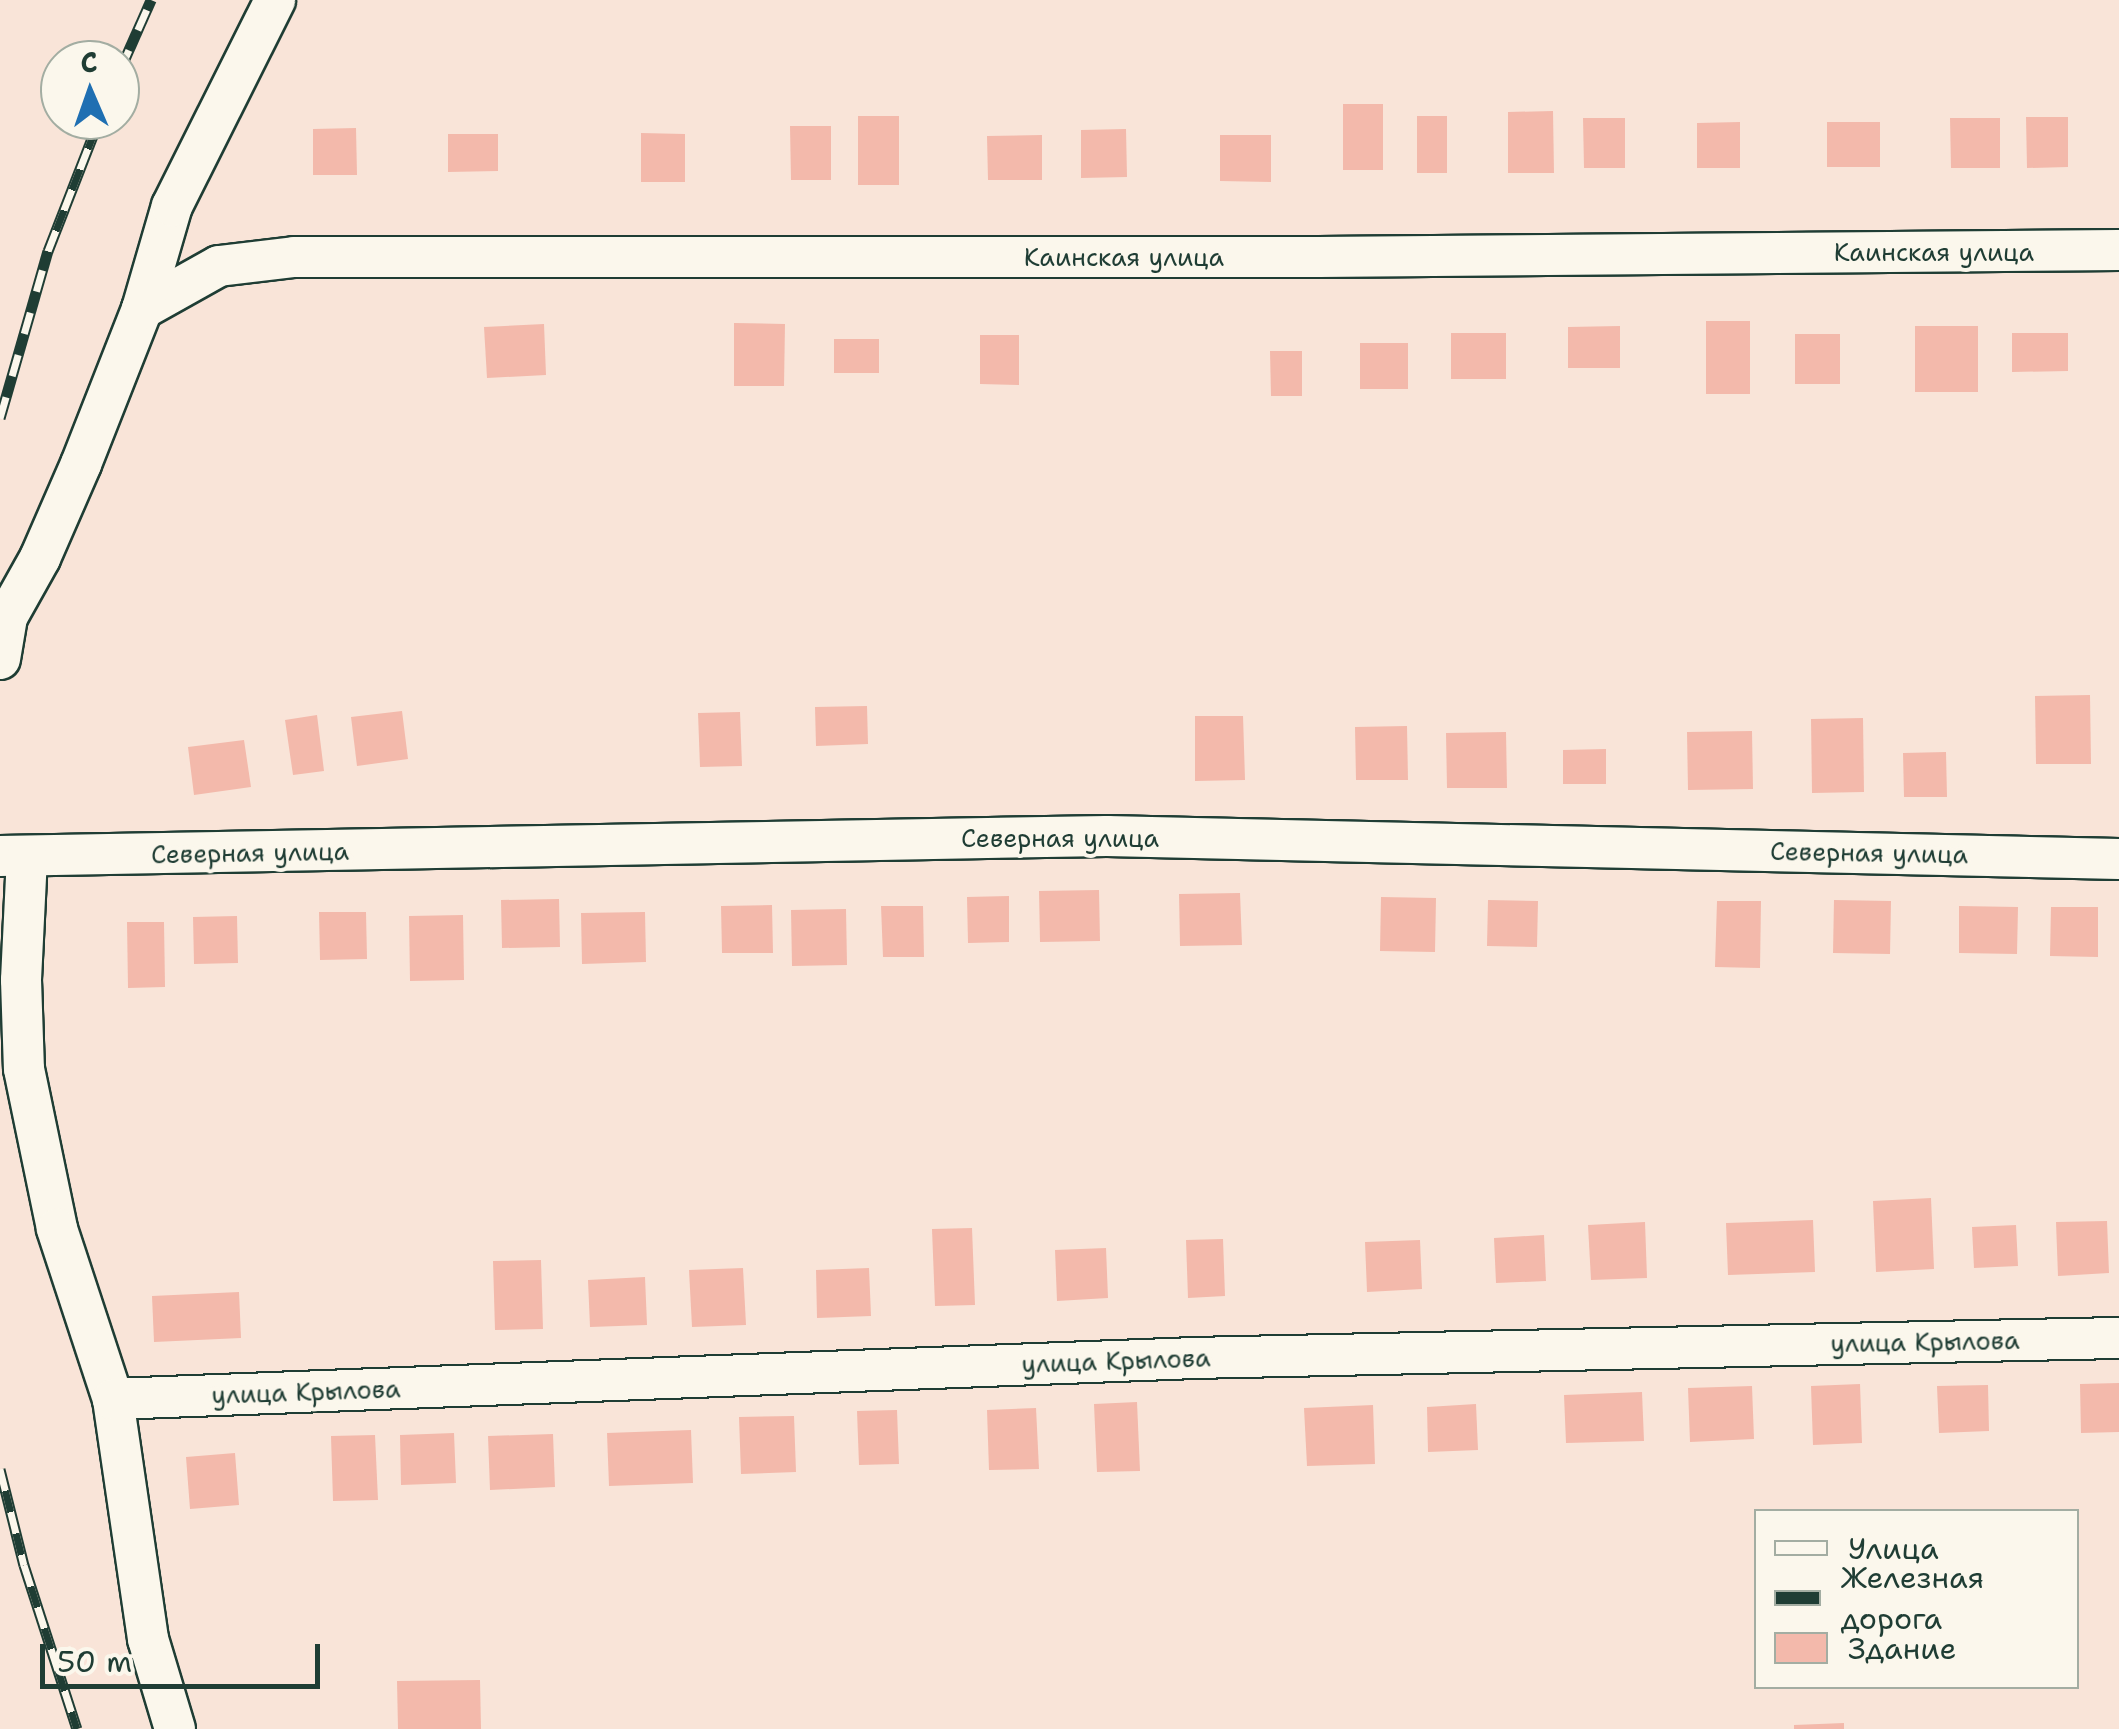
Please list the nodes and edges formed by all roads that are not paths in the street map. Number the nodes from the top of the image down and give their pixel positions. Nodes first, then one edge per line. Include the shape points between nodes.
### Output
1 (275, 0) edge
2 (2119, 250) edge
3 (142, 309) junction
4 (0, 658) edge
5 (13, 857) edge
6 (2119, 858) edge
7 (2119, 1338) edge
8 (113, 1399) junction
9 (175, 1729) edge

1 - 3 street via 172,206
2 - 3 street, Каинская улица via 294,257 219,266
3 - 4 street via 40,558 7,618
5 - 6 street, Северная улица via 1107,836
5 - 8 street via 24,1069 57,1229
7 - 8 street, улица Крылова via 1193,1358
8 - 9 street via 148,1639

